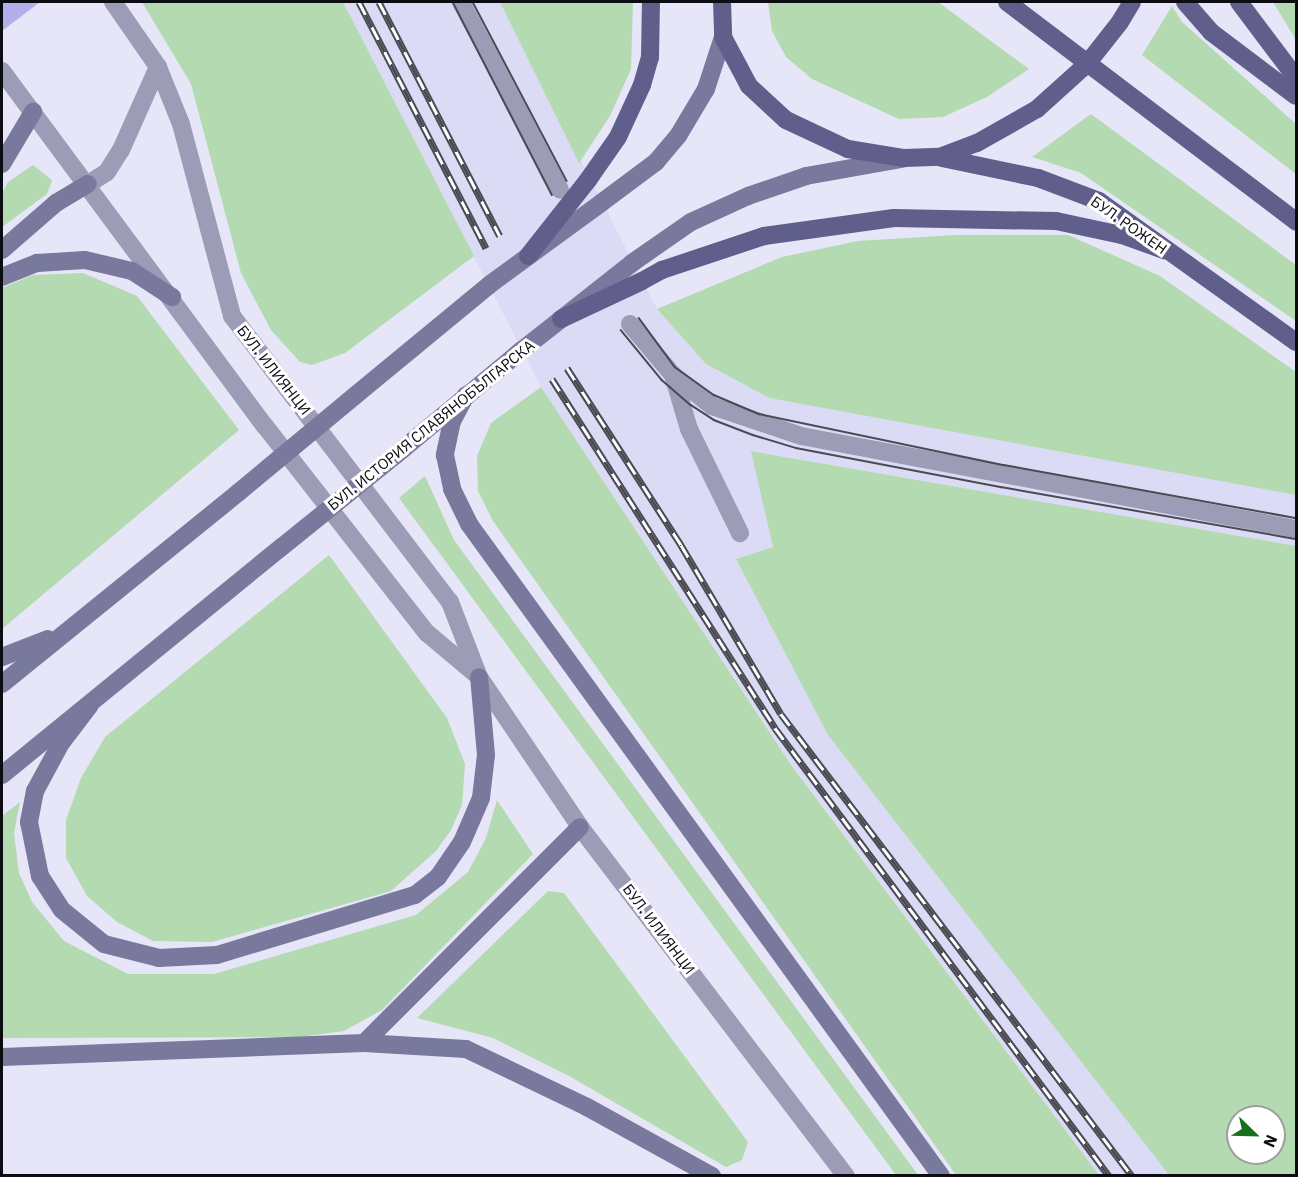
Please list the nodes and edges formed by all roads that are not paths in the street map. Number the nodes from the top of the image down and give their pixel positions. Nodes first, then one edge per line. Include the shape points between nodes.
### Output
1 (113, 2) edge
2 (461, 2) edge
3 (651, 2) edge
4 (722, 2) edge
5 (1007, 2) edge
6 (1132, 2) edge
7 (1185, 2) edge
8 (1239, 2) edge
9 (723, 37) junction
10 (158, 67) junction
11 (2, 71) edge
12 (1296, 78) edge
13 (1296, 96) edge
14 (33, 112) junction
15 (940, 157) junction
16 (904, 158) junction
17 (2, 164) edge
18 (88, 184) junction
19 (560, 190) dead end
20 (1296, 221) edge
21 (2, 250) edge
22 (1164, 250) junction
23 (528, 256) junction
24 (2, 277) edge
25 (172, 297) junction
26 (561, 319) junction
27 (630, 324) dead end
28 (1296, 342) edge
29 (674, 375) junction
30 (466, 395) junction
31 (1296, 528) edge
32 (740, 533) dead end
33 (64, 633) junction
34 (2, 657) edge
35 (479, 677) junction
36 (2, 684) edge
37 (90, 705) junction
38 (2, 776) edge
39 (580, 827) junction
40 (364, 1042) junction
41 (2, 1057) edge
42 (712, 1176) edge
43 (846, 1176) edge
44 (941, 1176) edge

1 - 10 street, БУЛ. ИЛИЯНЦИ
2 - 19 street
3 - 23 main road, bridge via 650,57 618,137
4 - 9 main road
5 - 20 main road
6 - 15 main road, bridge via 1087,64 1037,108 977,143
7 - 13 main road via 1211,32
8 - 12 main road
9 - 16 main road via 749,86 786,120 848,149
9 - 23 main road, bridge via 706,89 678,136 656,162
10 - 18 street via 121,150 107,172
10 - 35 street, БУЛ. ИЛИЯНЦИ via 181,124 232,316 450,602
11 - 14 street, БУЛ. ИЛИЯНЦИ
14 - 17 main road
14 - 18 street, БУЛ. ИЛИЯНЦИ
15 - 16 main road
15 - 22 main road, БУЛ. РОЖЕН via 1008,170 1069,188 1099,201
16 - 26 main road, БУЛ. ИСТОРИЯ СЛАВЯНОБЪЛГАРСКА, bridge via 806,176 691,222
18 - 21 main road via 27,225
18 - 25 street, БУЛ. ИЛИЯНЦИ
22 - 26 main road, bridge via 1122,235 1056,221 894,218 764,236 662,270
22 - 28 main road, БУЛ. РОЖЕН
23 - 33 main road, bridge
24 - 25 main road via 37,263 85,260 132,271
25 - 35 street, БУЛ. ИЛИЯНЦИ via 265,426 427,633
26 - 30 main road, БУЛ. ИСТОРИЯ СЛАВЯНОБЪЛГАРСКА, bridge
27 - 29 street
29 - 31 street via 712,406 801,436
29 - 32 street via 689,429
30 - 37 main road, БУЛ. ИСТОРИЯ СЛАВЯНОБЪЛГАРСКА, bridge
30 - 44 main road via 452,421 445,455 452,489 469,524
33 - 34 main road
33 - 36 main road
35 - 37 main road via 486,755 481,798 462,842 438,877 415,895 217,955 159,958 104,944 62,910 40,876 29,822 35,791 61,742
35 - 39 street, БУЛ. ИЛИЯНЦИ
37 - 38 main road, БУЛ. ИСТОРИЯ СЛАВЯНОБЪЛГАРСКА
39 - 40 main road
39 - 43 street, БУЛ. ИЛИЯНЦИ
40 - 41 main road
40 - 42 main road via 466,1049 587,1107

